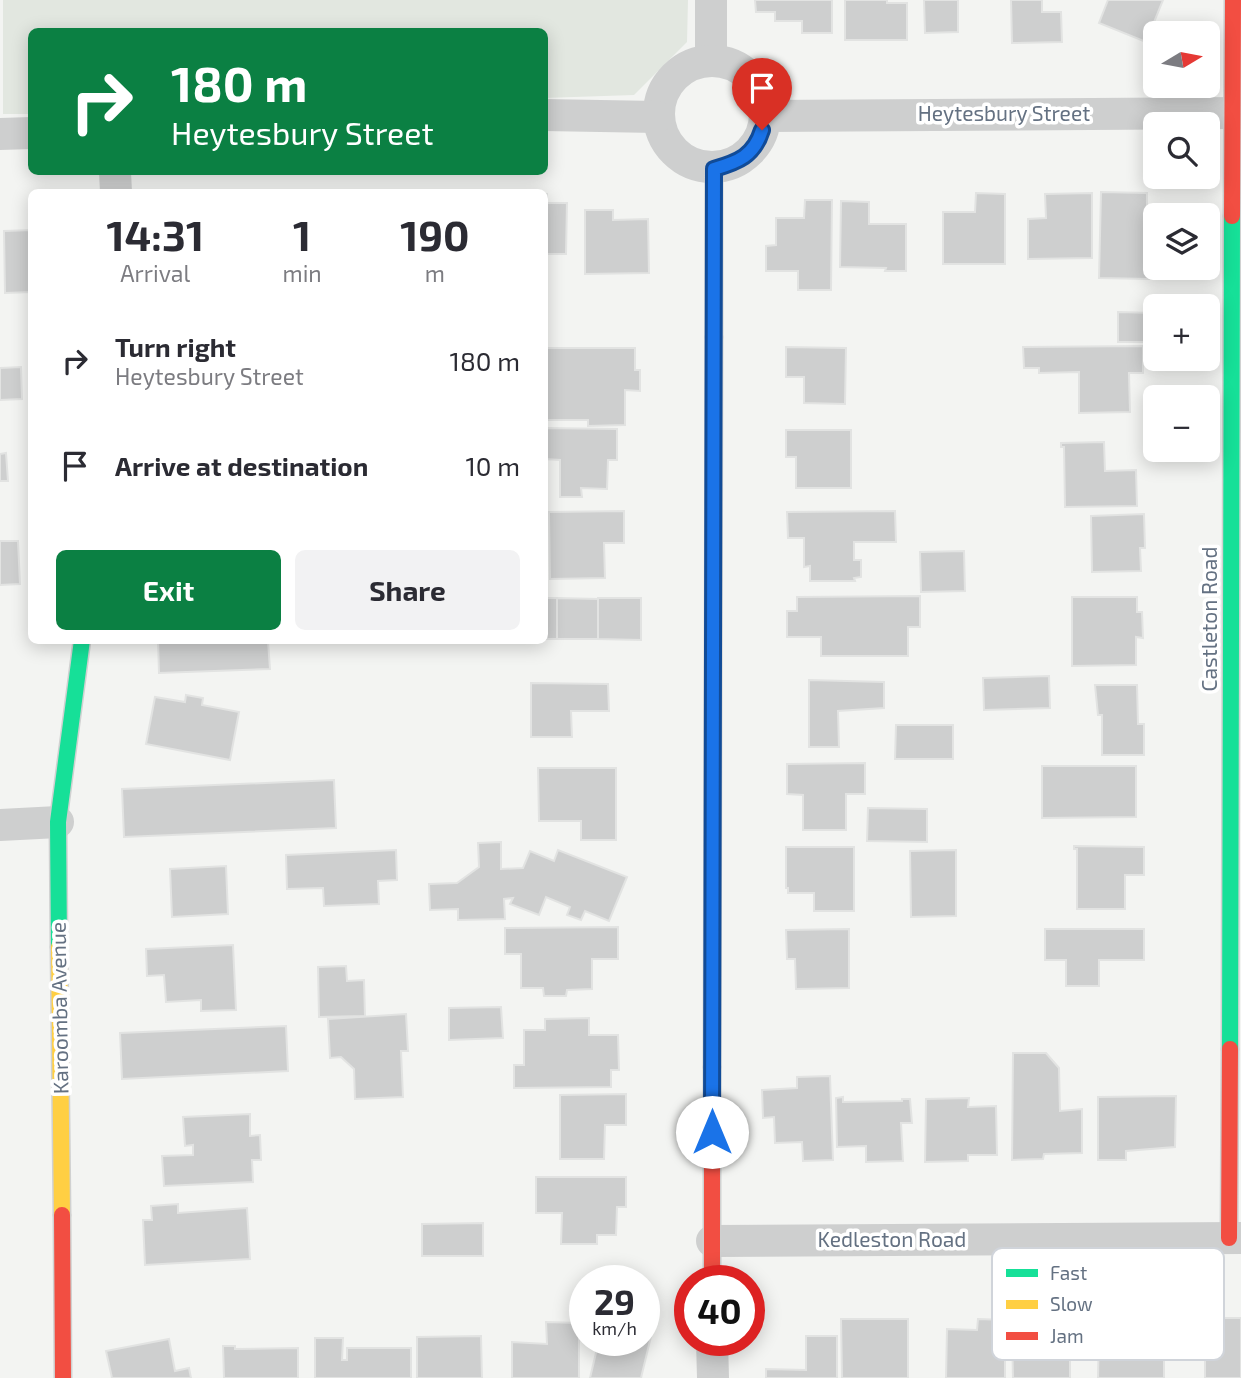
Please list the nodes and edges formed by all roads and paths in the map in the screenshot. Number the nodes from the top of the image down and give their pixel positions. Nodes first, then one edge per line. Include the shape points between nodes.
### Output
1 (711, 0) edge
2 (1233, 0) edge
3 (710, 60) junction
4 (1237, 113) edge
5 (548, 115) edge
6 (766, 116) junction
7 (657, 117) junction
8 (28, 133) edge
9 (0, 134) edge
10 (714, 169) junction
11 (81, 644) edge
12 (58, 822) junction
13 (0, 825) edge
14 (1235, 1238) edge
15 (712, 1241) junction
16 (712, 1265) edge
17 (712, 1356) edge
18 (63, 1378) edge
19 (713, 1378) edge

1 - 3 street
2 - 4 street, Castleton Road
3 - 6 street via 741,68 763,94
3 - 7 street via 680,69 663,90
4 - 6 street, Heytesbury Street
4 - 14 street, Castleton Road
5 - 7 street
6 - 10 street via 758,144 739,162
7 - 10 street via 661,134 682,160
8 - 9 street
10 - 15 street
11 - 12 street, Karoomba Avenue
12 - 13 street
12 - 18 street, Karoomba Avenue
14 - 15 street, Kedleston Road
15 - 16 street
17 - 19 street

